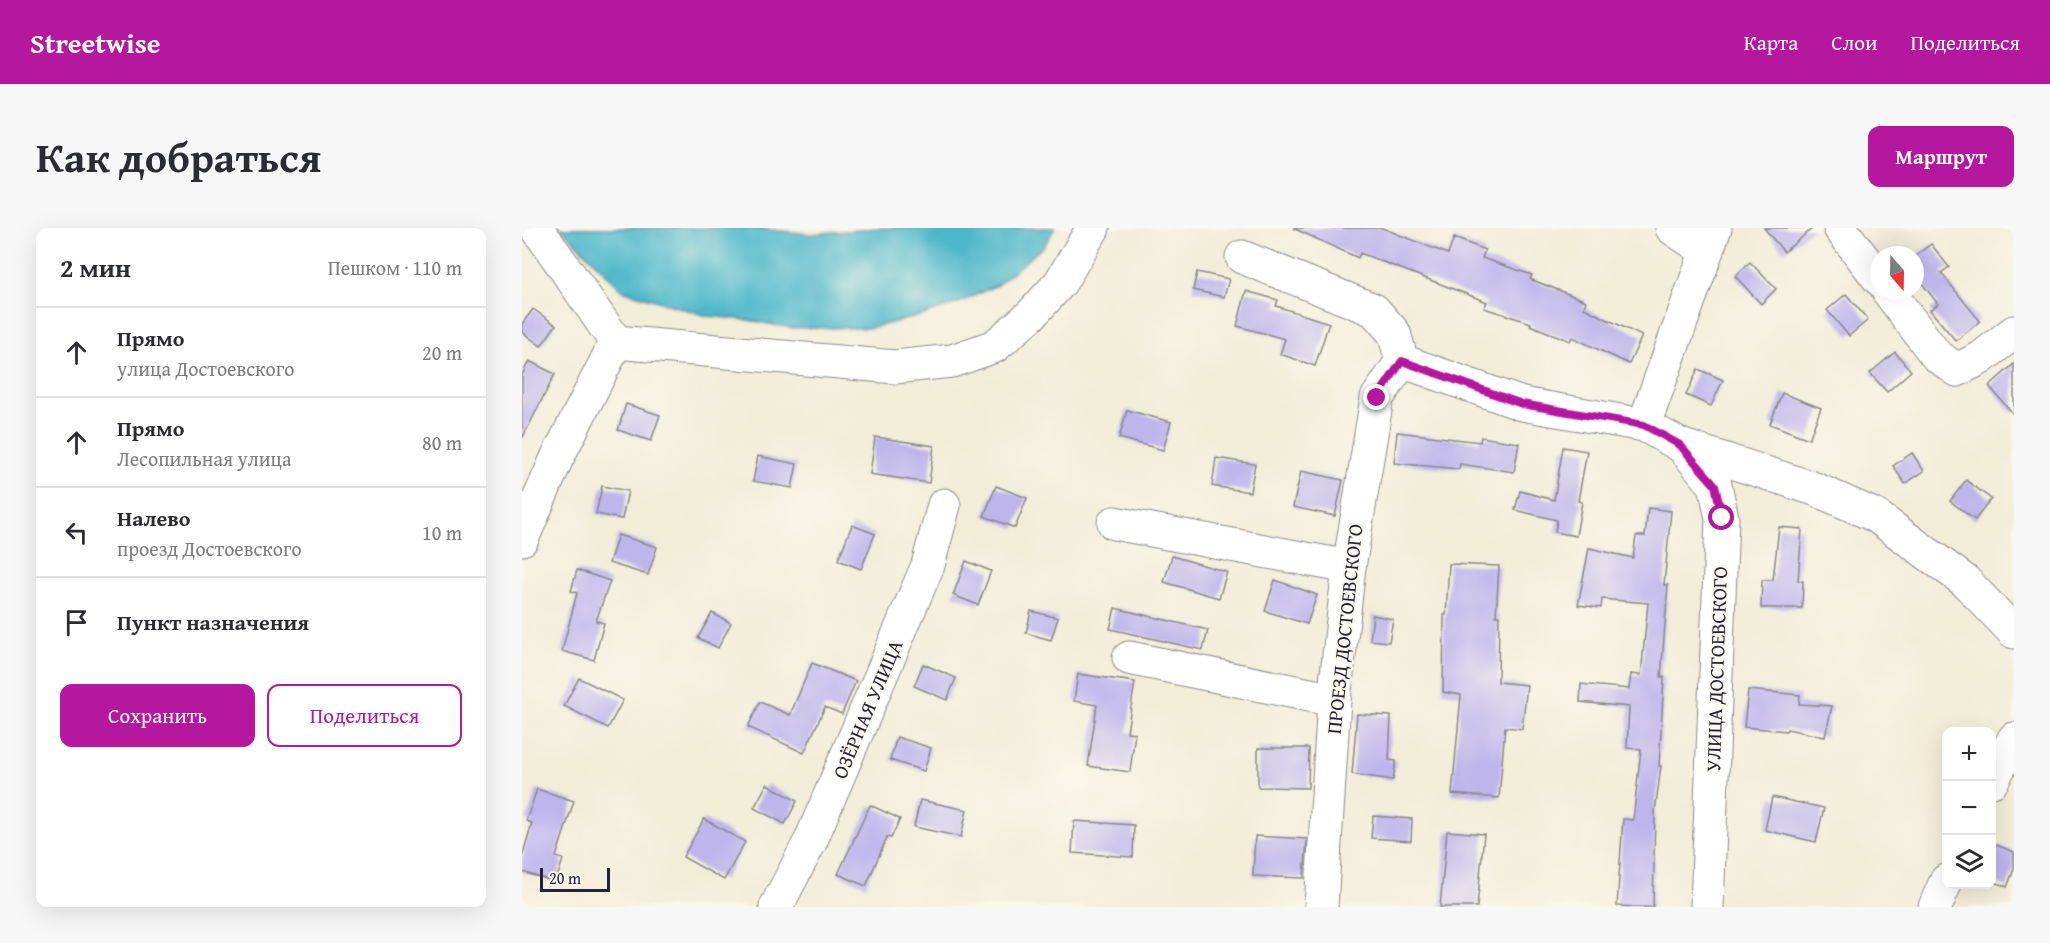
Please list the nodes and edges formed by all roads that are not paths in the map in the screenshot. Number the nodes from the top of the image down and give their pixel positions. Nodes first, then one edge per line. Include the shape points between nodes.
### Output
1 (537, 228) edge
2 (1093, 228) edge
3 (1672, 228) edge
4 (1840, 228) edge
5 (1710, 239) edge
6 (1242, 257) dead end
7 (1870, 267) edge
8 (1895, 300) edge
9 (2014, 332) edge
10 (616, 342) junction
11 (1402, 361) junction
12 (1644, 425) junction
13 (1680, 445) junction
14 (944, 505) dead end
15 (1114, 523) dead end
16 (522, 539) edge
17 (1349, 567) junction
18 (2014, 632) edge
19 (1129, 658) dead end
20 (1334, 700) junction
21 (2014, 739) edge
22 (1996, 773) edge
23 (1943, 889) edge
24 (776, 907) edge
25 (1322, 907) edge
26 (1707, 907) edge
27 (1935, 907) edge

1 - 10 street
2 - 10 street via 1060,283 1031,315 995,346 952,361 895,367
3 - 5 street
4 - 7 street
5 - 12 street
6 - 11 street via 1374,310 1394,333
8 - 9 street via 1936,355 1957,370 1981,358
10 - 16 street via 557,458
11 - 12 street via 1522,404
11 - 17 street, ПРОЕЗД ДОСТОЕВСКОГО via 1377,398
12 - 13 street
13 - 18 street via 1815,489 1876,516 1965,581
13 - 26 street, УЛИЦА ДОСТОЕВСКОГО via 1715,485 1722,518
14 - 24 street, ОЗЁРНАЯ УЛИЦА via 928,565 811,840
15 - 17 street
17 - 20 street, ПРОЕЗД ДОСТОЕВСКОГО
19 - 20 street
20 - 25 street, ПРОЕЗД ДОСТОЕВСКОГО
21 - 22 street
23 - 27 street

